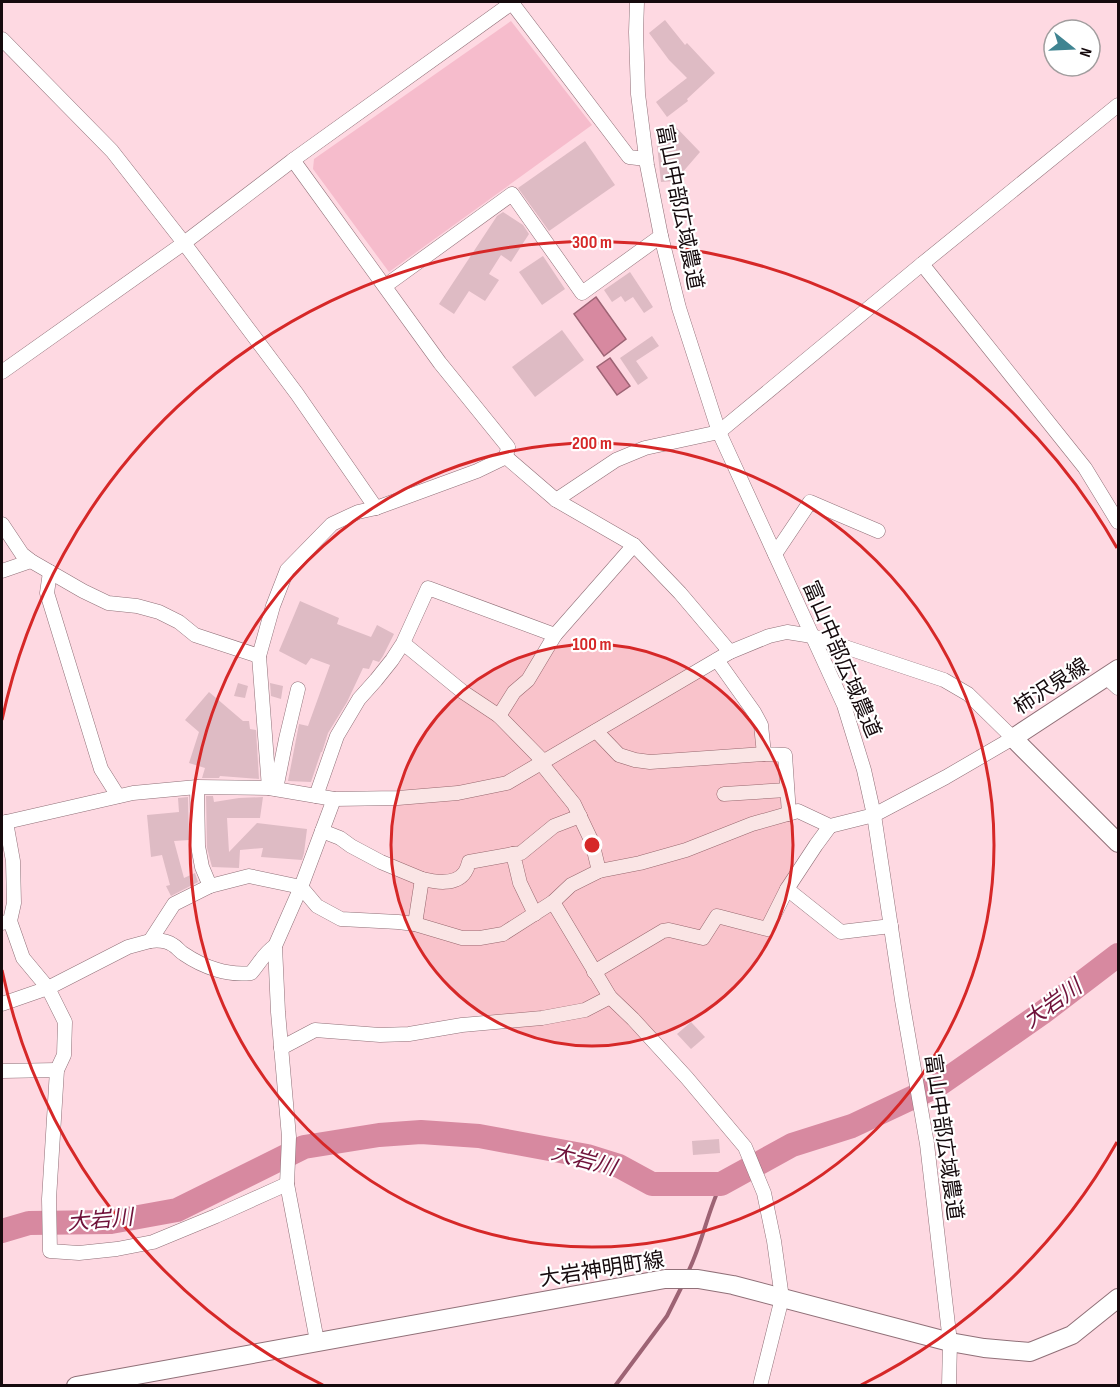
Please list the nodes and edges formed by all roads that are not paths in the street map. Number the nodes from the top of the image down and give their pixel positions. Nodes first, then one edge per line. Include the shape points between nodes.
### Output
1 (512, 2) edge
2 (637, 2) edge
3 (2, 39) edge
4 (1119, 105) edge
5 (646, 159) junction
6 (293, 160) junction
7 (661, 236) junction
8 (184, 243) junction
9 (922, 264) junction
10 (385, 286) junction
11 (2, 372) edge
12 (719, 432) junction
13 (506, 457) junction
14 (556, 500) junction
15 (376, 508) junction
16 (1119, 522) edge
17 (2, 524) edge
18 (878, 531) dead end
19 (634, 545) junction
20 (775, 554) junction
21 (31, 561) junction
22 (2, 571) edge
23 (50, 572) junction
24 (555, 635) junction
25 (812, 636) junction
26 (403, 643) junction
27 (730, 652) junction
28 (259, 656) junction
29 (717, 660) junction
30 (1114, 678) edge
31 (298, 689) dead end
32 (499, 717) junction
33 (596, 731) junction
34 (1013, 738) junction
35 (764, 754) junction
36 (542, 763) junction
37 (197, 787) junction
38 (273, 788) junction
39 (787, 790) junction
40 (724, 794) dead end
41 (118, 796) junction
42 (316, 796) junction
43 (334, 799) junction
44 (789, 814) junction
45 (874, 814) junction
46 (580, 816) junction
47 (4, 822) edge
48 (830, 826) junction
49 (322, 831) junction
50 (1119, 843) edge
51 (513, 854) junction
52 (599, 871) junction
53 (422, 879) junction
54 (210, 886) junction
55 (301, 887) junction
56 (787, 889) junction
57 (553, 902) junction
58 (535, 914) junction
59 (6, 922) edge
60 (415, 924) junction
61 (891, 926) junction
62 (150, 941) junction
63 (275, 946) junction
64 (594, 972) junction
65 (48, 988) junction
66 (610, 997) junction
67 (2, 1004) edge
68 (281, 1048) junction
69 (57, 1070) junction
70 (2, 1071) edge
71 (287, 1184) junction
72 (782, 1298) junction
73 (1119, 1298) edge
74 (317, 1341) junction
75 (950, 1342) junction
76 (76, 1386) edge
77 (760, 1386) edge
78 (949, 1386) edge

1 - 5 street via 629,157
1 - 6 street
2 - 5 street, 富山中部広域農道 via 638,94
3 - 8 street via 112,150
4 - 9 street
5 - 7 street, 富山中部広域農道
6 - 8 street
6 - 10 street
7 - 10 street via 582,293 512,194
7 - 12 street, 富山中部広域農道
8 - 11 street
8 - 15 street
9 - 12 street
9 - 16 street via 1085,468
10 - 13 street via 440,363 508,447
12 - 14 street via 645,448 616,460
12 - 20 street, 富山中部広域農道
13 - 14 street
13 - 15 street
14 - 19 street
15 - 28 street via 332,524 287,570
17 - 21 street
18 - 20 street via 810,502
19 - 24 street
19 - 27 street
20 - 25 street, 富山中部広域農道
21 - 22 street
21 - 23 street
23 - 28 street via 108,603 159,612 195,635
23 - 41 street via 47,593 53,614 102,769
24 - 26 street via 428,588
24 - 32 street via 528,680 514,692
25 - 27 street via 787,632
25 - 34 street via 944,680 968,694
25 - 45 street, 富山中部広域農道 via 844,705
26 - 32 street
26 - 42 street via 358,699 337,736
27 - 29 street
28 - 38 street
29 - 33 street
29 - 35 street via 761,725
30 - 34 main road, 柿沢泉線
31 - 38 street
32 - 36 street
33 - 35 street via 619,755 635,760
33 - 36 street
34 - 45 street
34 - 50 main road, 柿沢泉線
35 - 39 street via 785,755
36 - 43 street via 507,783 458,793
36 - 46 street
37 - 38 street
37 - 41 street
37 - 54 street via 198,846
38 - 42 street
39 - 40 street
39 - 44 street
41 - 47 street
42 - 43 street
43 - 49 street
44 - 48 street via 798,811
44 - 52 street via 686,850
45 - 48 street
45 - 61 street, 富山中部広域農道
46 - 51 street via 554,826 520,853
46 - 52 street
47 - 59 street via 13,861 14,903
48 - 56 street
49 - 53 street
49 - 55 street
51 - 53 street via 469,862 465,872 450,882
51 - 58 street via 520,883
52 - 57 street via 571,885
53 - 60 street
54 - 55 street via 249,876
54 - 62 street via 174,904
55 - 60 street via 317,906 341,920
55 - 63 street
56 - 61 street via 841,932
56 - 64 street via 768,929 717,916 703,938 663,931
57 - 58 street
57 - 64 street
58 - 60 street via 503,934 480,938 462,938
59 - 65 street via 23,958
61 - 75 street, 富山中部広域農道 via 927,1144
62 - 63 street via 172,944 198,962 226,973 243,974 251,974
62 - 65 street via 128,947
63 - 68 street
64 - 66 street
65 - 67 street
65 - 69 street via 65,1022 64,1055
66 - 68 street via 585,1010 542,1018 409,1034 315,1030
66 - 72 street via 746,1147 764,1193
68 - 71 street via 289,1137
69 - 70 street
69 - 71 street via 49,1199 50,1251 79,1253 153,1242
71 - 74 street
72 - 74 main road, 大岩神明町線 via 698,1279 664,1280
72 - 75 main road, 大岩神明町線
72 - 77 street
73 - 75 main road, 大岩神明町線 via 1072,1335 1030,1352
74 - 76 main road, 大岩神明町線
75 - 78 street, 富山中部広域農道

